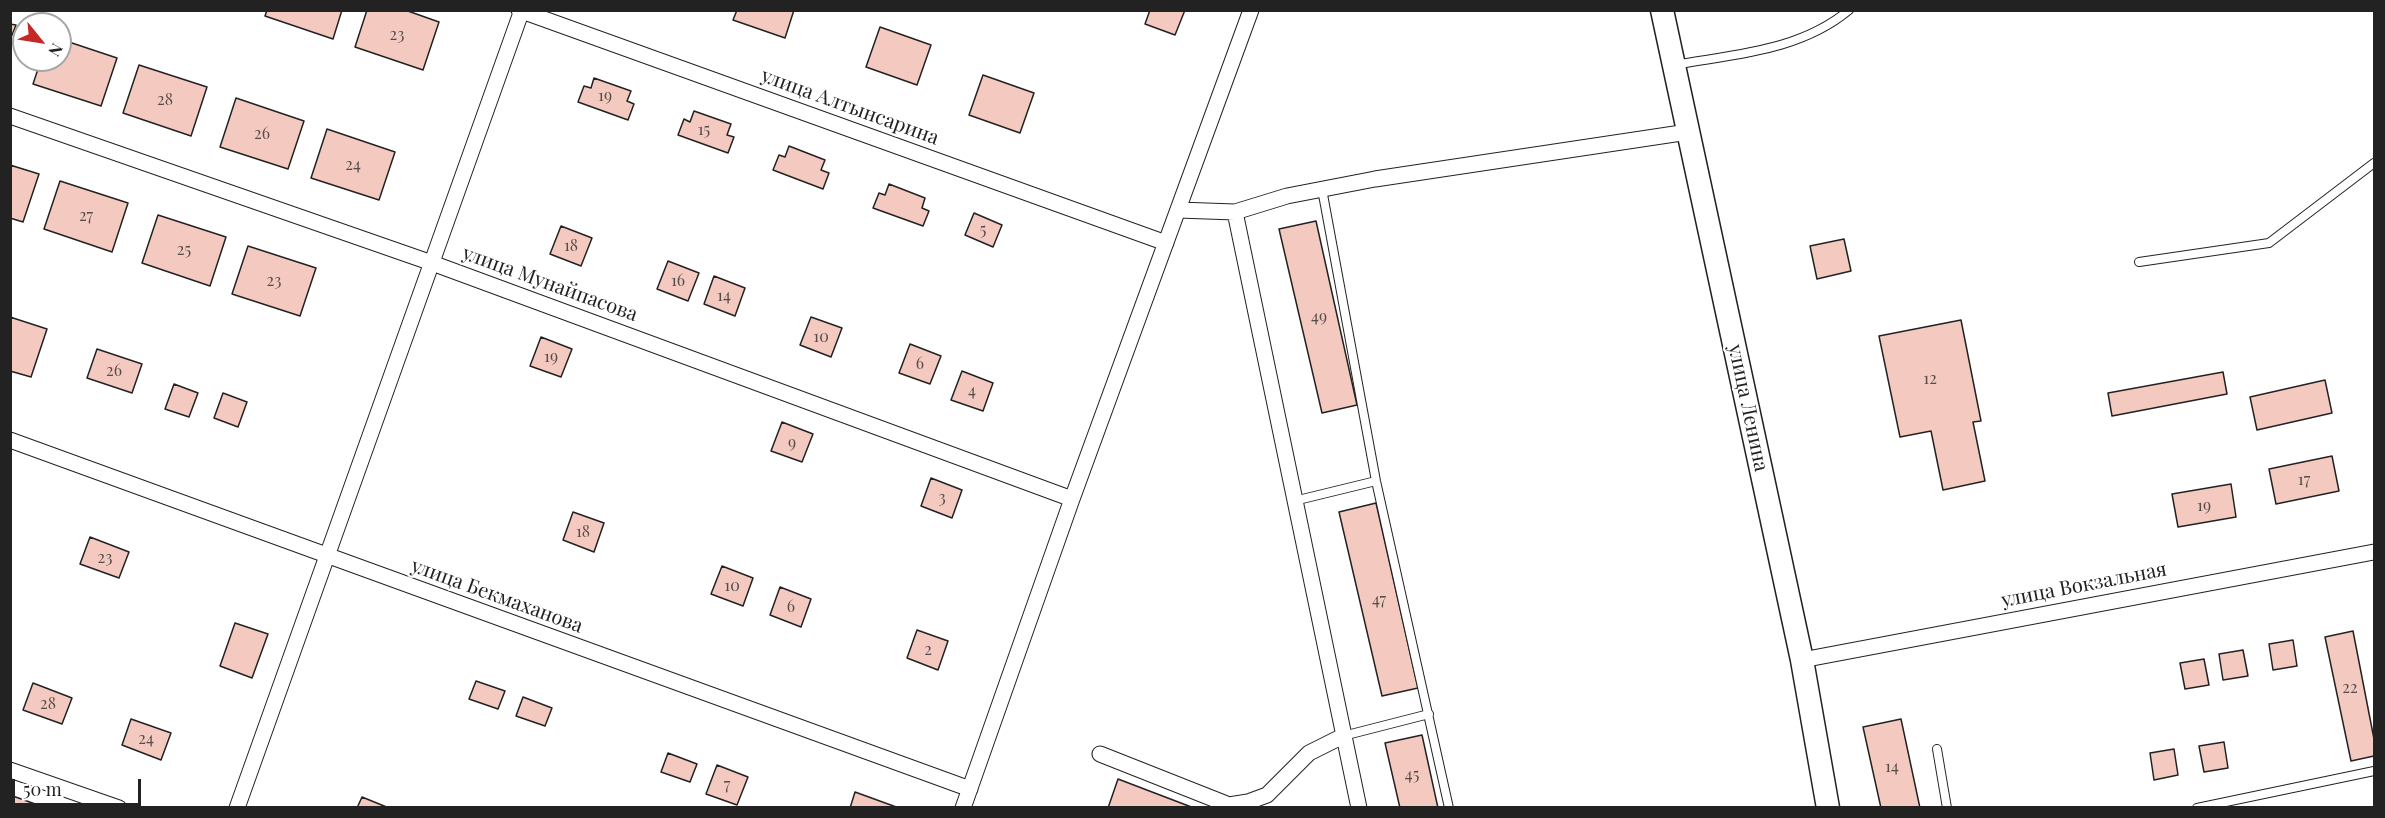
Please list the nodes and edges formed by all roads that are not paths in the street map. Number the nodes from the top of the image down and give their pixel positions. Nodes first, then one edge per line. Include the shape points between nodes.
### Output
1 (1251, 10) edge
2 (1662, 10) edge
3 (1849, 10) edge
4 (521, 11) edge
5 (1674, 65) junction
6 (10, 116) edge
7 (1688, 132) junction
8 (2374, 162) edge
9 (1322, 189) junction
10 (1178, 210) junction
11 (1235, 212) junction
12 (1166, 243) junction
13 (2139, 262) dead end
14 (432, 263) junction
15 (10, 440) edge
16 (1376, 481) junction
17 (1072, 499) junction
18 (1294, 501) junction
19 (2374, 552) edge
20 (327, 557) junction
21 (1802, 660) junction
22 (1429, 714) junction
23 (1343, 736) junction
24 (1937, 749) dead end
25 (1100, 754) dead end
26 (10, 770) edge
27 (2374, 771) edge
28 (970, 789) junction
29 (119, 807) edge
30 (237, 807) edge
31 (963, 807) edge
32 (1359, 807) edge
33 (1449, 807) edge
34 (1828, 807) edge
35 (1947, 807) edge
36 (2197, 807) edge

1 - 10 street
2 - 5 street, улица Ленина
3 - 5 lane via 1830,26 1787,44
4 - 12 street, улица Алтынсарина
4 - 14 street
5 - 7 street, улица Ленина
6 - 14 street, улица Мунайпасова
7 - 9 street
7 - 21 street, улица Ленина
8 - 13 lane via 2269,243
9 - 11 street
9 - 16 lane
10 - 11 street
10 - 12 street
11 - 18 street
12 - 17 street
14 - 17 street, улица Мунайпасова
14 - 20 street
15 - 20 street, улица Бекмаханова
16 - 18 lane
16 - 22 lane
17 - 28 street
18 - 23 street
19 - 21 street, улица Вокзальная
20 - 28 street, улица Бекмаханова
20 - 30 street
21 - 34 street, улица Ленина
22 - 23 lane
22 - 33 lane
23 - 25 street via 1309,753 1267,795 1229,805
23 - 32 street
24 - 35 lane
26 - 29 street
27 - 36 lane
28 - 31 street

